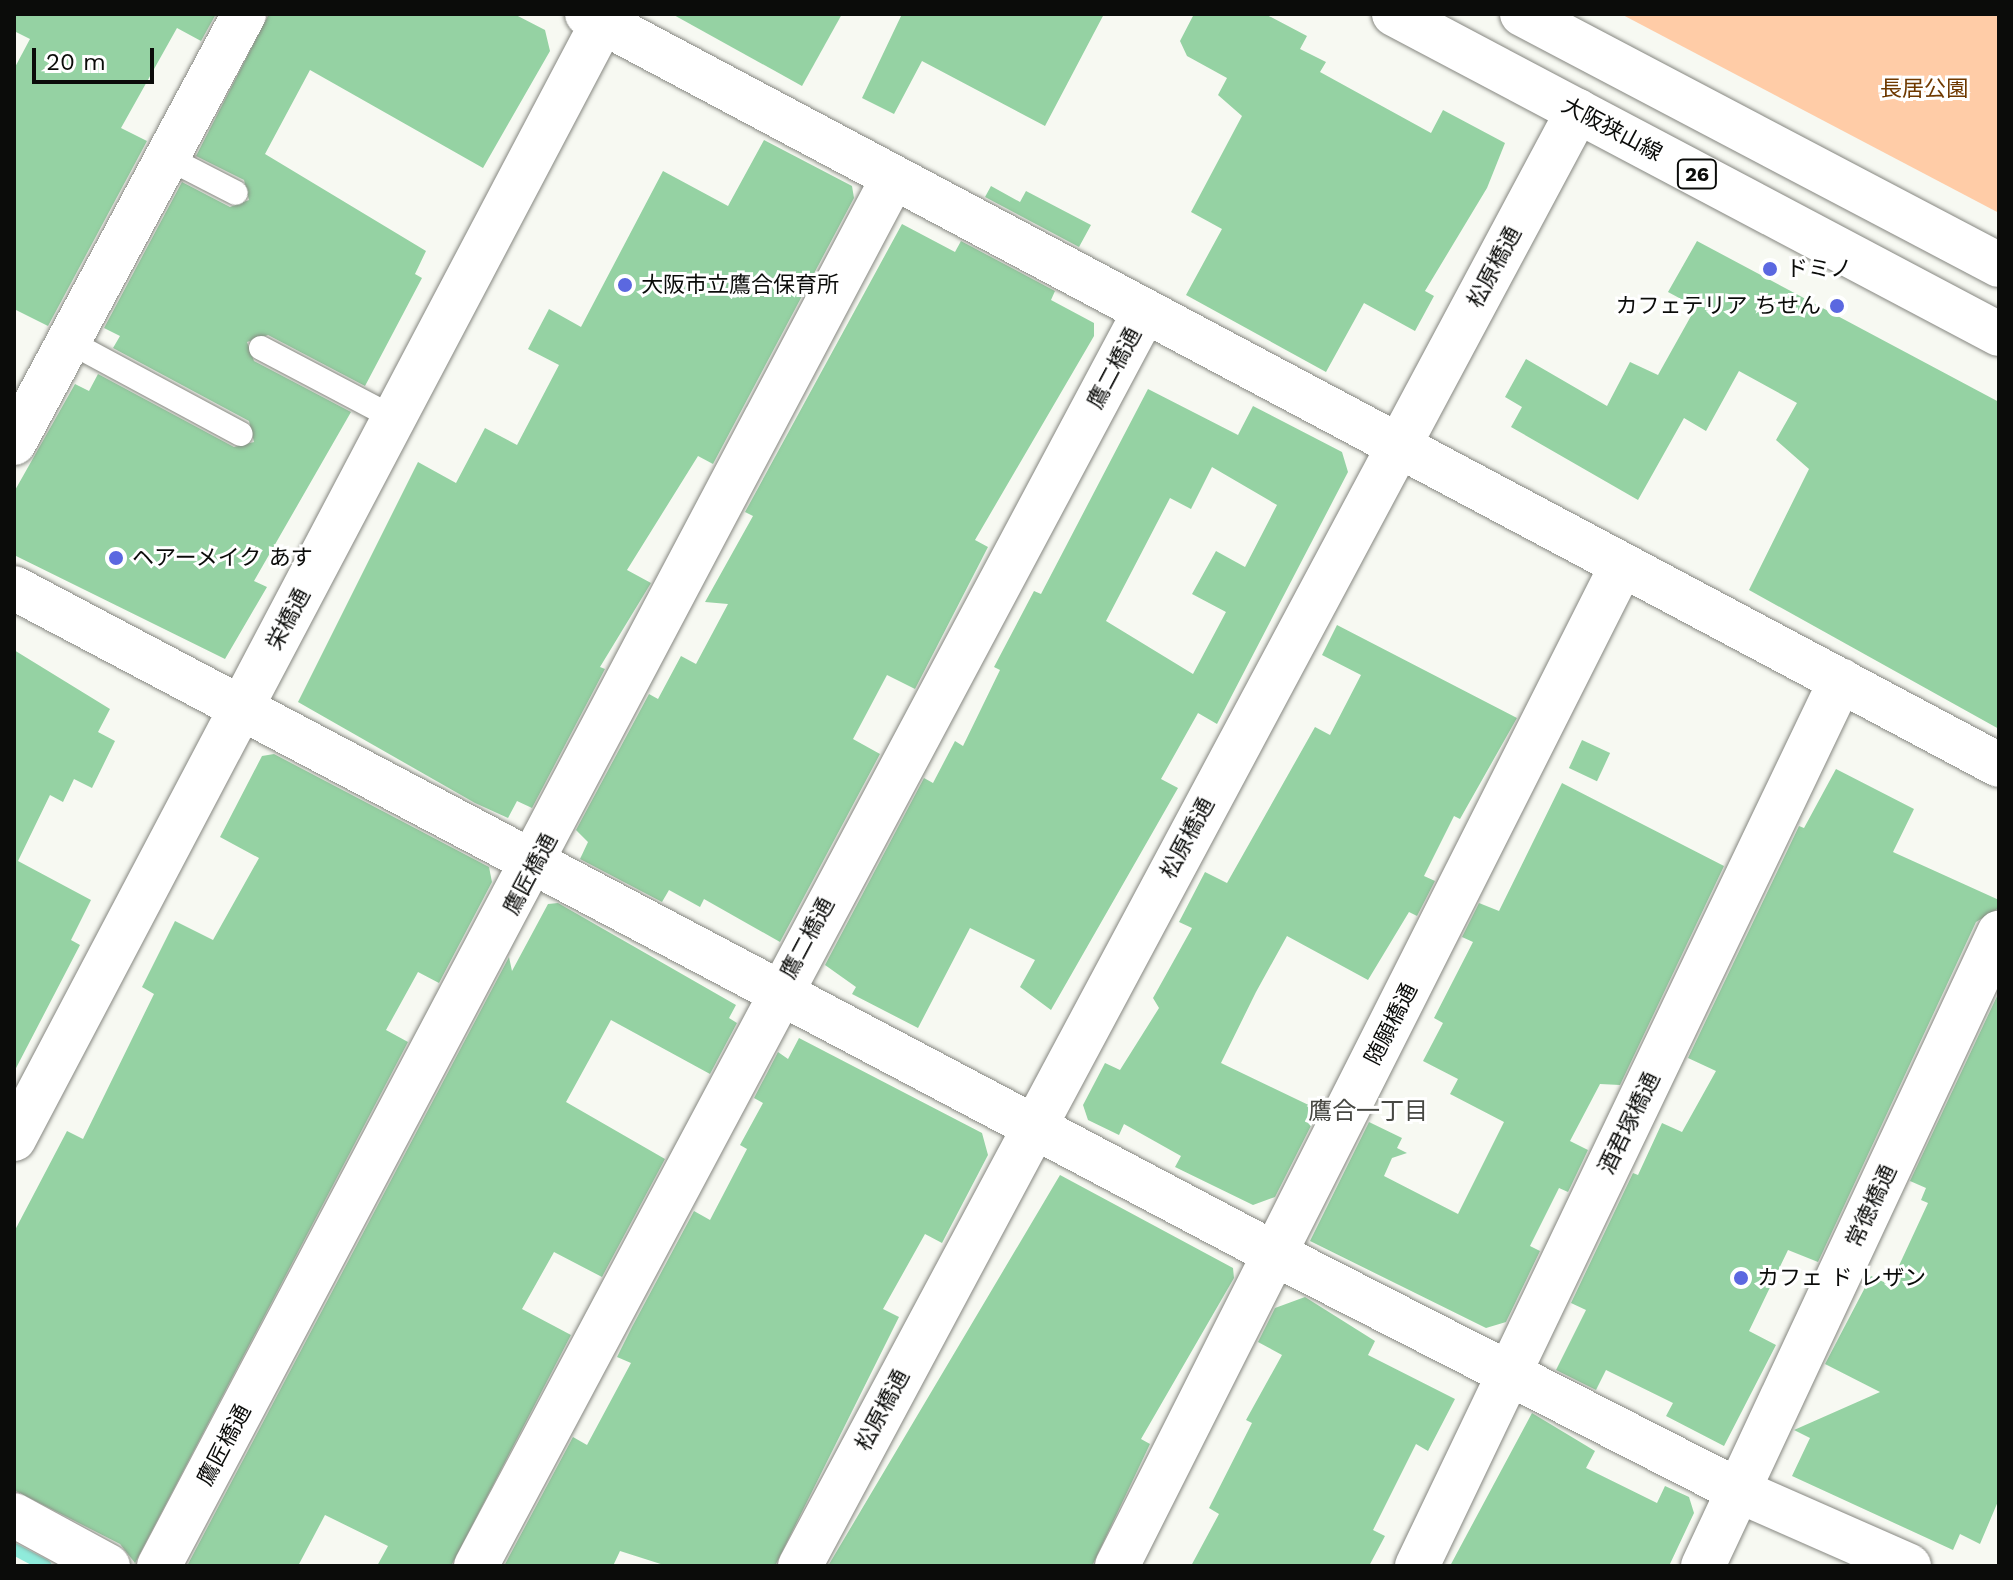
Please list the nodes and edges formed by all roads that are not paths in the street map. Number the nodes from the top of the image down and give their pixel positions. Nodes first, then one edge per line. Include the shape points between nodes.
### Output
1 (244, 14) edge
2 (1394, 14) edge
3 (1522, 14) edge
4 (599, 17) edge
5 (1578, 111) junction
6 (168, 158) junction
7 (893, 178) junction
8 (236, 193) dead end
9 (1999, 265) edge
10 (1144, 313) junction
11 (1999, 334) edge
12 (68, 341) junction
13 (261, 348) dead end
14 (394, 418) junction
15 (241, 434) dead end
16 (14, 443) edge
17 (1398, 446) junction
18 (1621, 567) junction
19 (14, 588) edge
20 (1841, 680) junction
21 (242, 705) junction
22 (1999, 765) edge
23 (536, 864) junction
24 (1999, 933) edge
25 (778, 993) junction
26 (1034, 1124) junction
27 (14, 1139) edge
28 (1275, 1254) junction
29 (1509, 1374) junction
30 (1737, 1490) junction
31 (14, 1515) edge
32 (108, 1566) edge
33 (159, 1566) edge
34 (476, 1566) edge
35 (800, 1566) edge
36 (1117, 1566) edge
37 (1417, 1566) edge
38 (1703, 1566) edge
39 (1909, 1566) edge

1 - 6 street
2 - 5 street, 大阪狭山線 / 26
3 - 9 street
4 - 7 street
4 - 14 street, 栄橋通
5 - 11 street, 大阪狭山線 / 26
5 - 17 street, 松原橋通
6 - 8 lane
6 - 12 street
7 - 10 street
7 - 23 street, 鷹匠橋通
10 - 17 street
10 - 25 street, 鷹二橋通
12 - 15 lane
12 - 16 street
13 - 14 lane
14 - 21 street, 栄橋通
17 - 18 street
17 - 26 street, 松原橋通
18 - 20 street
18 - 28 street, 随願橋通
19 - 21 street
20 - 22 street
20 - 29 street, 酒君塚橋通
21 - 23 street
21 - 27 street, 栄橋通
23 - 25 street
23 - 33 street, 鷹匠橋通
24 - 30 street, 常徳橋通
25 - 26 street
25 - 34 street, 鷹二橋通
26 - 28 street
26 - 35 street, 松原橋通
28 - 29 street
28 - 36 street, 随願橋通
29 - 30 street
29 - 37 street, 酒君塚橋通
30 - 38 street, 常徳橋通
30 - 39 street
31 - 32 street

